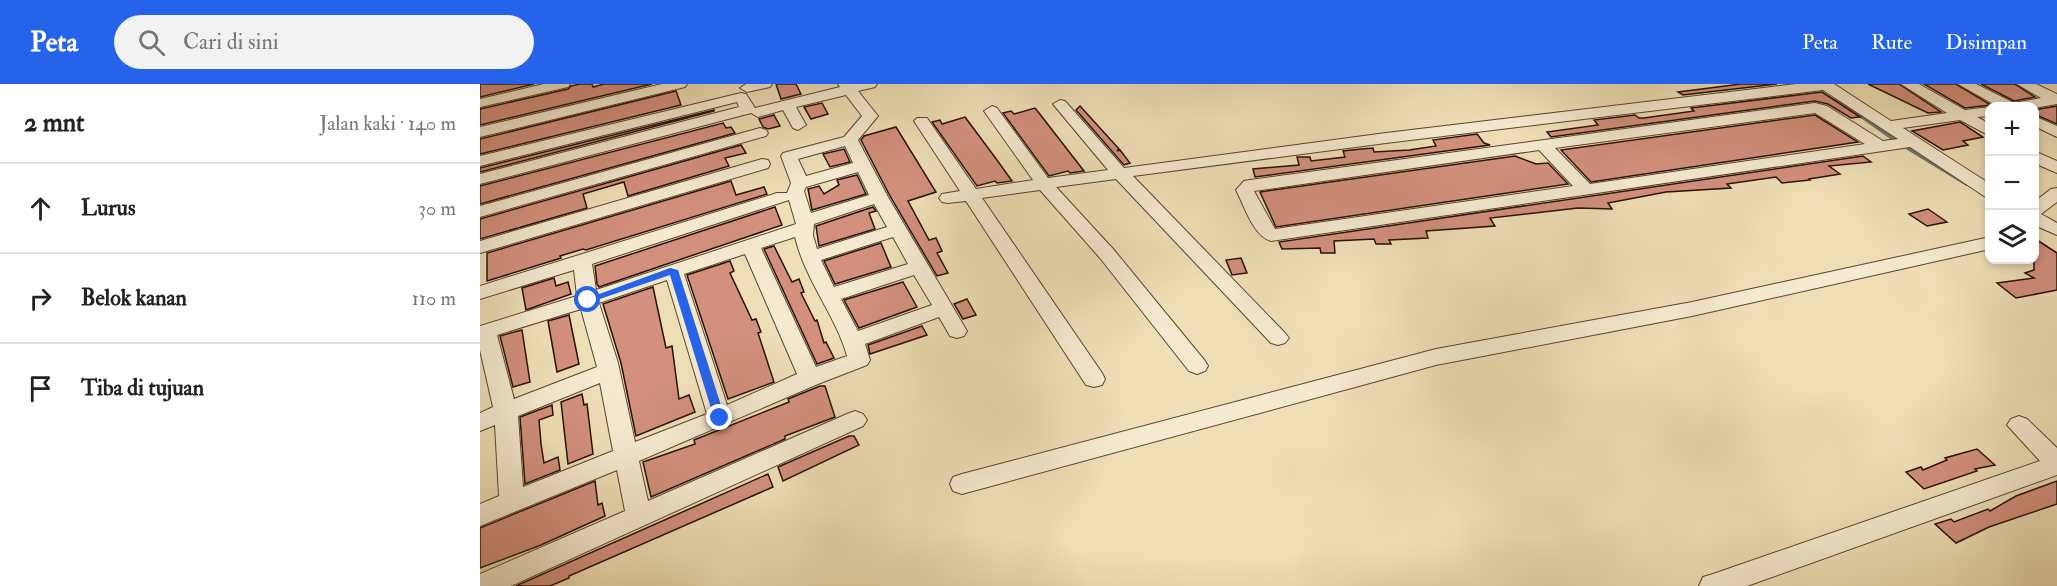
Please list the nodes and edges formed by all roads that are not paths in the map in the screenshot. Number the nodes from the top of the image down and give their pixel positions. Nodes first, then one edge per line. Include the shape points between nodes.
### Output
1 (563, 84) edge
2 (680, 84) edge
3 (765, 84) edge
4 (870, 84) edge
5 (1825, 84) edge
6 (1908, 84) edge
7 (1965, 84) edge
8 (2024, 84) edge
9 (847, 87) edge
10 (747, 88) dead end
11 (2057, 100) edge
12 (2000, 102) edge
13 (480, 103) edge
14 (2039, 103) edge
15 (1060, 104) dead end
16 (788, 105) junction
17 (992, 111) dead end
18 (758, 112) dead end
19 (1985, 112) edge
20 (1963, 116) junction
21 (922, 121) dead end
22 (2039, 123) edge
23 (798, 125) dead end
24 (1888, 126) junction
25 (1985, 129) edge
26 (480, 132) edge
27 (2057, 132) edge
28 (760, 133) dead end
29 (849, 140) junction
30 (1912, 142) junction
31 (1543, 145) junction
32 (1879, 146) junction
33 (2039, 159) edge
34 (480, 161) edge
35 (762, 164) dead end
36 (861, 166) junction
37 (2057, 168) edge
38 (1119, 171) junction
39 (480, 179) edge
40 (800, 183) junction
41 (1043, 183) junction
42 (1586, 189) junction
43 (1985, 189) edge
44 (2057, 193) edge
45 (970, 194) junction
46 (783, 197) dead end
47 (879, 197) junction
48 (948, 198) dead end
49 (2035, 210) edge
50 (480, 212) edge
51 (2039, 220) edge
52 (804, 224) junction
53 (898, 229) junction
54 (2056, 229) edge
55 (2039, 232) edge
56 (1985, 244) edge
57 (750, 246) junction
58 (480, 247) edge
59 (810, 257) junction
60 (582, 262) junction
61 (921, 266) junction
62 (673, 270) junction
63 (480, 292) edge
64 (829, 296) junction
65 (588, 300) junction
66 (943, 308) junction
67 (957, 331) dead end
68 (483, 332) edge
69 (1278, 338) dead end
70 (851, 341) junction
71 (1197, 366) dead end
72 (608, 367) junction
73 (810, 378) junction
74 (1094, 379) dead end
75 (505, 406) junction
76 (480, 408) edge
77 (720, 418) junction
78 (855, 420) dead end
79 (480, 422) edge
80 (2019, 424) dead end
81 (627, 455) junction
82 (2057, 464) edge
83 (962, 484) dead end
84 (512, 502) junction
85 (480, 515) edge
86 (639, 518) junction
87 (482, 586) edge
88 (1713, 586) edge

1 - 13 street
2 - 26 street
3 - 10 street
4 - 9 street
5 - 24 street
5 - 38 street
6 - 20 street
7 - 12 street
8 - 11 street
9 - 16 street
9 - 29 street via 870,116
11 - 14 street
15 - 38 street
16 - 18 street
16 - 23 street
17 - 41 street
19 - 20 street
20 - 24 street
20 - 25 street
21 - 45 street
22 - 27 street
24 - 30 street
28 - 50 street
29 - 36 street
29 - 40 street via 789,156
30 - 32 street
30 - 43 street
31 - 32 street via 1815,108
31 - 42 street
31 - 42 street via 1250,185 1245,190 1271,235
32 - 42 street
33 - 37 street
34 - 39 street via 741,97 748,109
35 - 58 street
36 - 40 street
36 - 47 street
38 - 41 street
38 - 69 street
40 - 52 street via 795,191
41 - 45 street
41 - 71 street via 1107,254
44 - 49 street
45 - 48 street
45 - 74 street
46 - 60 street
47 - 52 street
47 - 53 street
51 - 54 street
52 - 57 street
52 - 59 street
53 - 59 street
53 - 61 street
54 - 55 street
56 - 83 street via 1692,309 1436,357
57 - 62 street
57 - 73 street
59 - 64 street
60 - 63 street
60 - 65 street
61 - 64 street
61 - 66 street
62 - 65 street
62 - 77 street
64 - 70 street
65 - 68 street
65 - 72 street
66 - 67 street
66 - 70 street
68 - 75 street
70 - 73 street via 859,360
72 - 75 street
72 - 81 street
73 - 77 street
75 - 76 street
75 - 79 street
75 - 84 street
77 - 81 street
78 - 86 street
80 - 82 street
81 - 84 street
81 - 86 street
82 - 88 street
84 - 85 street
86 - 87 street

